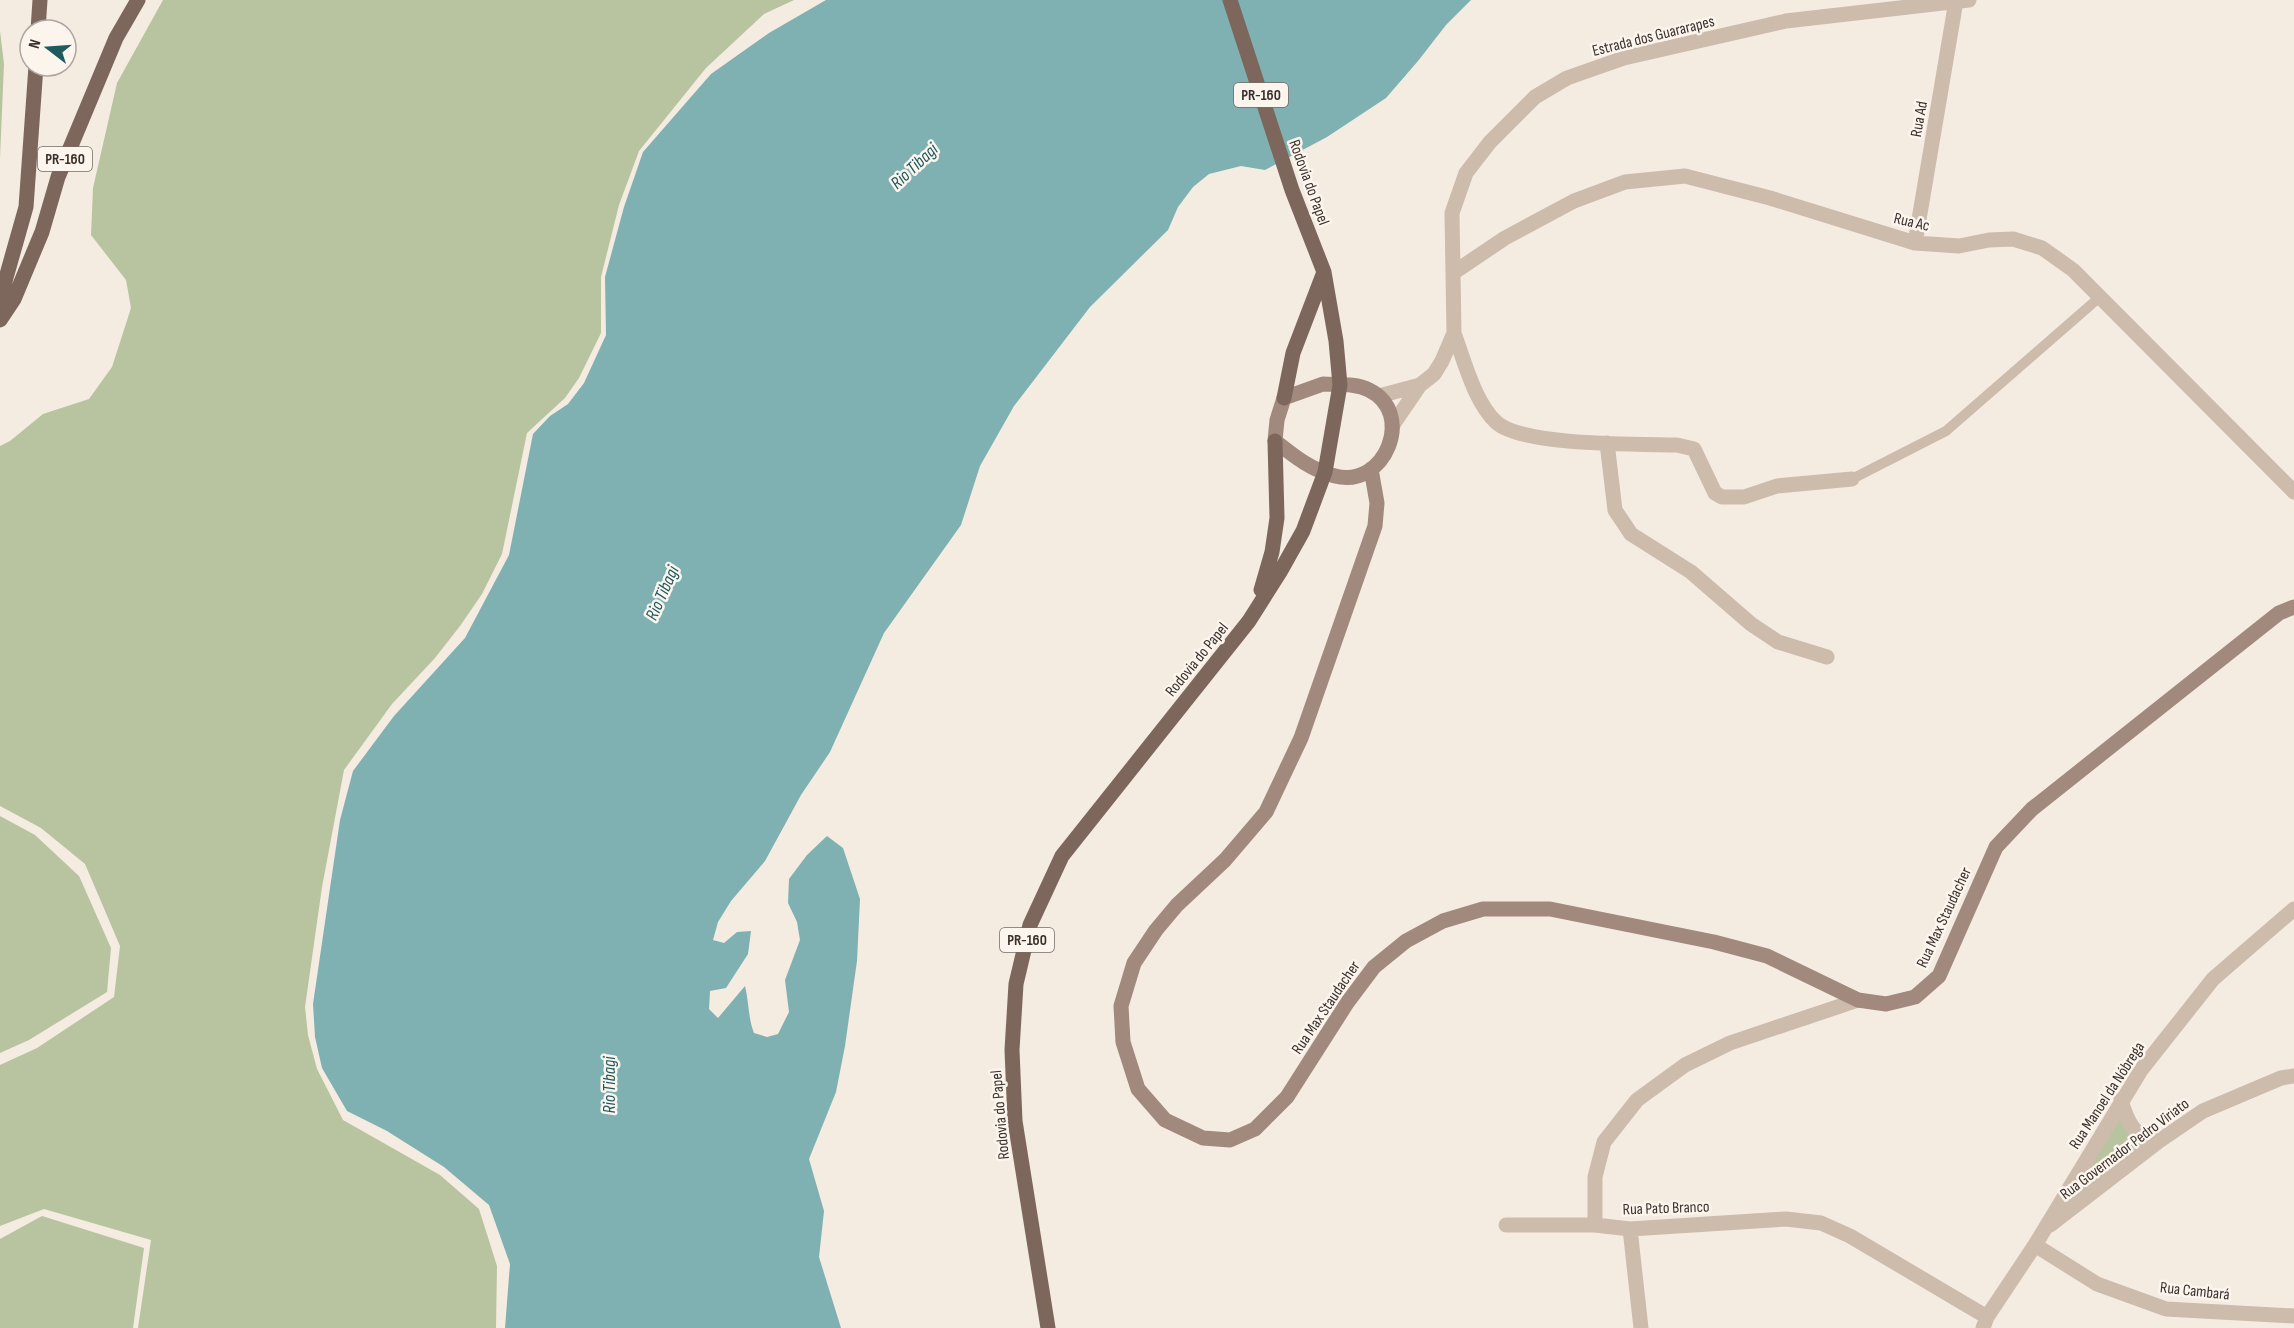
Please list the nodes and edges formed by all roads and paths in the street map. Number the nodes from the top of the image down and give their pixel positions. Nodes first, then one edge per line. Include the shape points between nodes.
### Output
1 (40, 0) edge
2 (138, 0) edge
3 (1230, 0) edge
4 (1963, 1) edge
5 (39, 18) edge
6 (35, 78) edge
7 (1915, 243) junction
8 (1324, 272) junction
9 (1453, 273) junction
10 (2101, 296) junction
11 (0, 299) edge
12 (0, 320) edge
13 (1454, 333) junction
14 (1341, 385) junction
15 (1419, 385) junction
16 (1379, 396) junction
17 (1284, 398) junction
18 (1392, 426) junction
19 (1275, 441) junction
20 (1607, 442) junction
21 (1371, 469) junction
22 (1325, 472) junction
23 (1852, 479) joint
24 (2294, 492) edge
25 (2294, 606) edge
26 (1249, 621) junction
27 (1827, 657) dead end
28 (2294, 909) edge
29 (1858, 1000) junction
30 (2294, 1076) edge
31 (2121, 1100) junction
32 (2158, 1141) junction
33 (1506, 1225) dead end
34 (1595, 1225) junction
35 (2045, 1228) junction
36 (1630, 1229) junction
37 (2035, 1245) junction
38 (2294, 1316) edge
39 (1985, 1323) edge
40 (1048, 1328) edge
41 (1641, 1328) edge

1 - 5 main road
2 - 12 main road, PR-160 via 116,38 58,177 42,232 14,298
3 - 8 main road, Rodovia do Papel / PR-160 via 1292,190
4 - 7 street, Rua Ad
4 - 9 street, Estrada dos Guararapes via 1786,21 1624,58 1567,78 1535,97 1490,142 1466,173 1452,213
6 - 11 main road, PR-160 via 26,207
7 - 9 street, Rua Ac via 1685,176 1625,182 1574,201 1505,238
7 - 10 street, Rua Ac via 1959,246 2013,239 2058,259
8 - 14 main road, Rodovia do Papel / PR-160
8 - 17 main road via 1293,354
9 - 13 street, Estrada dos Guararapes
10 - 23 lane via 1946,431
10 - 24 street, Rua Ac
13 - 15 street, Estrada dos Guararapes via 1434,374
13 - 20 street via 1483,406 1498,424 1558,440
14 - 16 main road via 1362,386
14 - 17 main road via 1323,384
14 - 22 main road, Rodovia do Papel / PR-160
15 - 16 street
15 - 18 street, Estrada dos Guararapes
16 - 18 main road
17 - 19 main road
18 - 21 main road via 1388,450
19 - 22 main road via 1298,459
19 - 26 main road via 1277,518 1267,573
20 - 23 street via 1695,449 1715,493 1722,497 1744,497 1778,486
20 - 27 street via 1615,510 1631,534 1691,572 1778,642
21 - 22 main road via 1348,477
21 - 29 main road, Rua Max Staudacher via 1377,503 1375,526 1301,738 1266,812 1225,860 1177,905 1134,963 1121,1006 1123,1042 1138,1089 1165,1120 1203,1138 1230,1140 1255,1129 1287,1097 1374,966 1406,941 1443,921 1483,909 1551,909 1714,942 1767,956
22 - 26 main road, Rodovia do Papel / PR-160 via 1303,531
25 - 29 main road, Rua Max Staudacher via 2279,613 2042,802 2003,839 1939,976 1915,998 1886,1004
26 - 40 main road, Rodovia do Papel / PR-160 via 1062,856 1030,925 1016,984 1014,1109
28 - 31 street, Rua Manoel da Nóbrega via 2213,979
29 - 34 street via 1730,1043 1685,1065 1637,1100 1604,1142 1595,1177
30 - 32 street, Rua Governador Pedro Viriato via 2203,1111
31 - 32 street via 2130,1126
31 - 35 street, Rua Manoel da Nóbrega
32 - 35 street, Rua Governador Pedro Viriato
33 - 34 street, Rua Pato Branco
34 - 36 street, Rua Pato Branco
35 - 37 street, Rua Manoel da Nóbrega
36 - 39 street, Rua Pato Branco via 1786,1219 1821,1224 1850,1236
36 - 41 street
37 - 38 street, Rua Cambará via 2097,1284 2166,1309
37 - 39 street, Rua Manoel da Nóbrega

